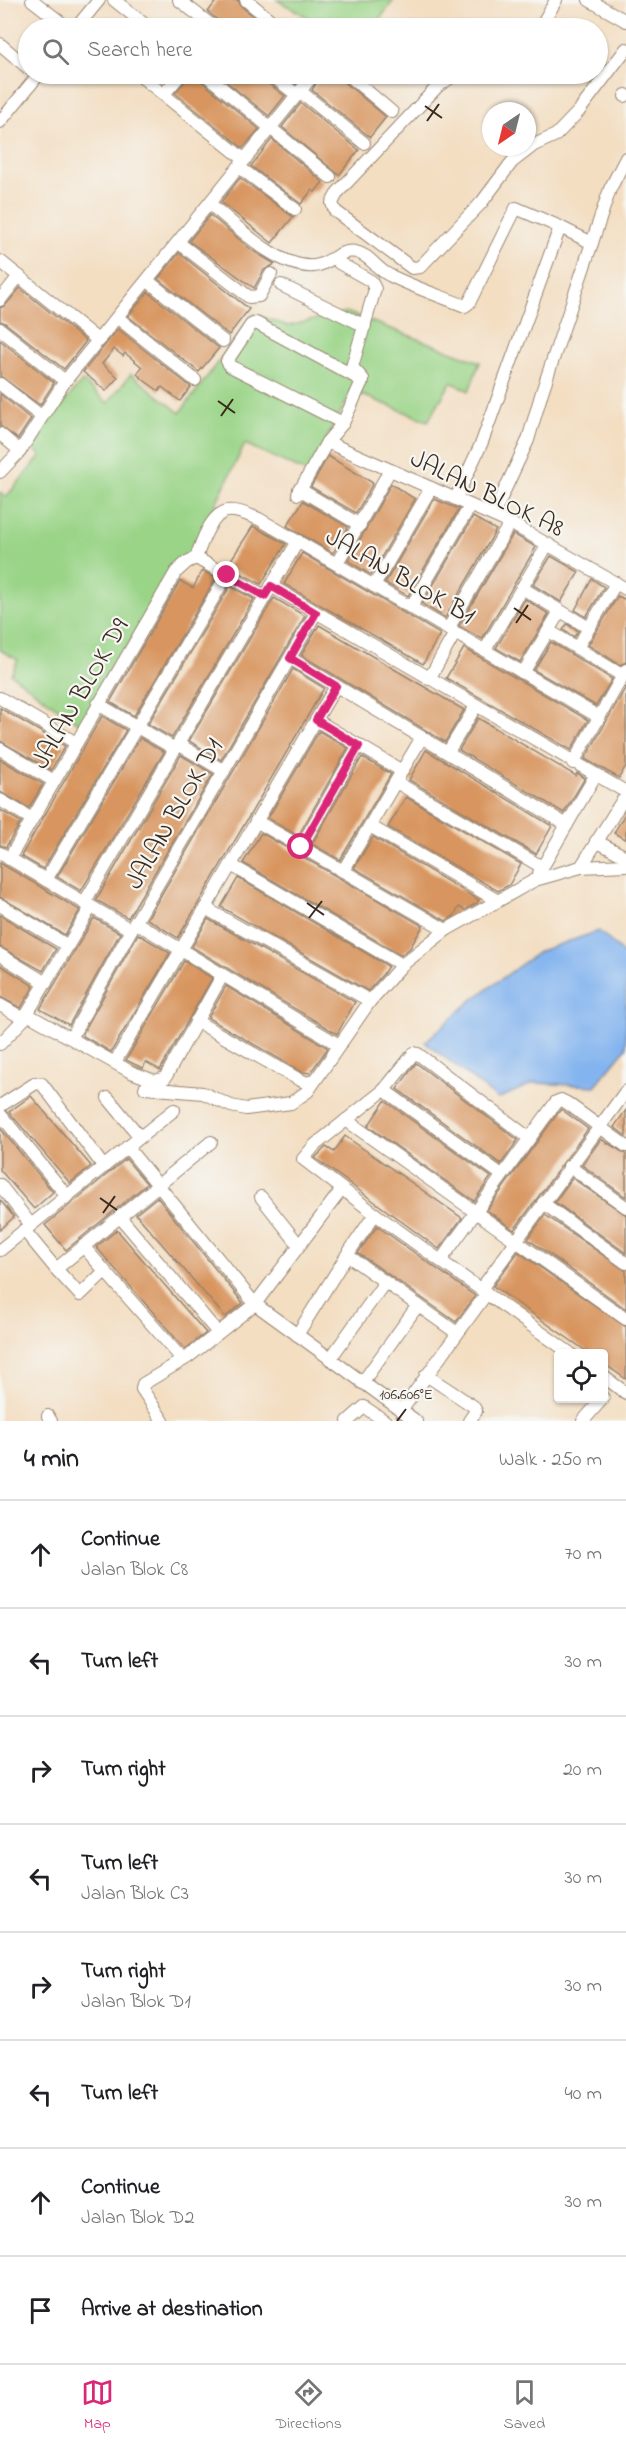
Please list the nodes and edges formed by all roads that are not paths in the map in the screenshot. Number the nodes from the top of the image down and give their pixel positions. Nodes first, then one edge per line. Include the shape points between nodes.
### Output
1 (32, 0) edge
2 (99, 0) edge
3 (114, 0) edge
4 (179, 0) edge
5 (246, 0) edge
6 (556, 0) edge
7 (589, 0) edge
8 (60, 18) edge
9 (84, 18) edge
10 (136, 18) edge
11 (202, 18) edge
12 (268, 18) edge
13 (546, 18) edge
14 (626, 21) edge
15 (0, 44) edge
16 (626, 49) edge
17 (18, 59) edge
18 (608, 73) edge
19 (27, 84) edge
20 (151, 84) edge
21 (172, 84) edge
22 (218, 84) edge
23 (285, 84) edge
24 (306, 84) edge
25 (359, 84) edge
26 (443, 84) edge
27 (599, 84) edge
28 (299, 93) junction
29 (164, 94) junction
30 (392, 112) dead end
31 (1, 119) edge
32 (272, 127) junction
33 (364, 143) dead end
34 (626, 158) edge
35 (242, 164) junction
36 (330, 177) dead end
37 (210, 204) junction
38 (294, 209) dead end
39 (560, 227) junction
40 (179, 243) junction
41 (592, 243) junction
42 (0, 261) edge
43 (339, 263) dead end
44 (271, 274) dead end
45 (19, 276) junction
46 (148, 281) junction
47 (281, 285) dead end
48 (0, 300) edge
49 (118, 318) junction
50 (365, 326) junction
51 (0, 329) edge
52 (99, 341) junction
53 (223, 341) dead end
54 (195, 380) dead end
55 (65, 381) junction
56 (363, 381) junction
57 (0, 384) edge
58 (41, 416) junction
59 (343, 423) junction
60 (0, 434) edge
61 (327, 442) junction
62 (20, 451) junction
63 (390, 470) junction
64 (0, 472) edge
65 (431, 488) junction
66 (456, 498) junction
67 (470, 506) junction
68 (494, 515) junction
69 (510, 523) junction
70 (360, 525) junction
71 (298, 541) junction
72 (548, 544) junction
73 (196, 558) junction
74 (337, 563) junction
75 (227, 575) junction
76 (374, 586) junction
77 (621, 586) edge
78 (522, 588) junction
79 (268, 591) junction
80 (411, 607) junction
81 (561, 611) junction
82 (316, 613) junction
83 (589, 628) junction
84 (452, 631) junction
85 (549, 631) junction
86 (577, 648) junction
87 (485, 650) junction
88 (290, 658) junction
89 (523, 673) junction
90 (624, 673) edge
91 (429, 679) junction
92 (336, 686) junction
93 (0, 698) edge
94 (98, 704) junction
95 (476, 706) junction
96 (599, 717) junction
97 (316, 720) junction
98 (137, 726) junction
99 (422, 737) junction
100 (76, 743) junction
101 (176, 746) junction
102 (359, 746) junction
103 (0, 749) edge
104 (448, 752) junction
105 (573, 763) junction
106 (224, 771) junction
107 (399, 776) junction
108 (595, 776) junction
109 (54, 781) junction
110 (624, 793) edge
111 (0, 800) edge
112 (32, 819) junction
113 (256, 821) junction
114 (567, 825) junction
115 (370, 826) junction
116 (596, 841) junction
117 (301, 847) junction
118 (5, 856) edge
119 (626, 857) edge
120 (231, 865) junction
121 (626, 865) edge
122 (542, 867) junction
123 (581, 867) junction
124 (344, 871) junction
125 (46, 880) junction
126 (535, 880) junction
127 (498, 901) junction
128 (0, 905) edge
129 (87, 905) junction
130 (206, 908) junction
131 (133, 926) junction
132 (446, 930) junction
133 (68, 946) junction
134 (179, 950) junction
135 (0, 955) edge
136 (402, 965) junction
137 (222, 976) junction
138 (46, 983) junction
139 (370, 1001) junction
140 (0, 1005) edge
141 (26, 1016) junction
142 (196, 1021) junction
143 (71, 1038) junction
144 (0, 1044) edge
145 (339, 1045) junction
146 (115, 1062) junction
147 (315, 1080) junction
148 (145, 1089) dead end
149 (384, 1090) junction
150 (626, 1091) edge
151 (108, 1098) dead end
152 (1, 1106) edge
153 (174, 1110) dead end
154 (346, 1120) junction
155 (599, 1126) junction
156 (140, 1137) junction
157 (529, 1138) junction
158 (211, 1142) dead end
159 (626, 1146) edge
160 (127, 1147) junction
161 (569, 1166) junction
162 (104, 1167) junction
163 (502, 1175) junction
164 (0, 1185) edge
165 (159, 1185) junction
166 (342, 1189) junction
167 (67, 1196) junction
168 (261, 1197) dead end
169 (543, 1203) junction
170 (626, 1207) edge
171 (476, 1212) junction
172 (375, 1214) junction
173 (120, 1217) junction
174 (28, 1228) junction
175 (516, 1240) junction
176 (299, 1245) junction
177 (83, 1246) junction
178 (0, 1250) edge
179 (346, 1255) junction
180 (441, 1260) junction
181 (626, 1263) edge
182 (56, 1269) junction
183 (104, 1272) junction
184 (385, 1281) junction
185 (484, 1291) junction
186 (255, 1304) junction
187 (418, 1305) junction
188 (626, 1319) edge
189 (218, 1333) junction
190 (457, 1333) junction
191 (297, 1335) junction
192 (565, 1349) edge
193 (330, 1359) junction
194 (183, 1360) junction
195 (426, 1376) junction
196 (608, 1380) edge
197 (362, 1383) junction
198 (615, 1385) junction
199 (608, 1393) edge
200 (626, 1393) edge
201 (599, 1403) edge
202 (401, 1411) junction
203 (163, 1421) edge
204 (348, 1421) edge
205 (385, 1421) edge
206 (416, 1421) edge
207 (469, 1421) edge
208 (583, 1421) edge

1 - 8 street
2 - 9 street
3 - 10 street
4 - 11 street
5 - 12 street
6 - 13 street
7 - 14 street
15 - 17 street
16 - 18 street
19 - 31 street
20 - 29 street
21 - 29 street
22 - 32 street
23 - 28 street
24 - 28 street
25 - 30 street
26 - 27 street via 338,192 332,203 335,211 412,268 420,267 482,202 512,162 556,135
28 - 32 street
28 - 33 street
29 - 35 street
32 - 35 street
32 - 36 street
34 - 41 street via 610,189
35 - 37 street
35 - 38 street
37 - 39 street via 280,259 317,266 346,251 365,254 386,274 465,306 515,208
37 - 40 street
39 - 41 street
39 - 66 street via 482,442
40 - 44 street via 249,297 259,296
40 - 46 street
41 - 68 street via 528,440
42 - 45 street
43 - 50 street via 374,284
45 - 48 street
45 - 52 street
46 - 49 street
46 - 53 street
47 - 50 street
49 - 52 street
49 - 54 street
50 - 56 street via 352,367
51 - 55 street
52 - 55 street
55 - 58 street
56 - 59 street
56 - 59 street via 256,323 250,325 227,361
57 - 58 street
58 - 62 street
59 - 61 street
60 - 62 street
61 - 63 street, JALAN BLOK A8
61 - 70 street via 298,492
62 - 64 street
63 - 65 street, JALAN BLOK A8
63 - 70 street
65 - 66 street, JALAN BLOK A8
65 - 76 street
66 - 67 street, JALAN BLOK A8
67 - 68 street, JALAN BLOK A8
67 - 80 street
68 - 69 street, JALAN BLOK A8
69 - 72 street, JALAN BLOK A8
69 - 84 street
70 - 74 street
71 - 73 street, JALAN BLOK B1 via 259,519 226,511 209,528
71 - 74 street, JALAN BLOK B1
71 - 79 street
72 - 77 street, JALAN BLOK A8
72 - 78 street
73 - 75 street
73 - 94 street, JALAN BLOK D9 via 176,572
74 - 76 street, JALAN BLOK B1
75 - 79 street
75 - 98 street
76 - 80 street, JALAN BLOK B1
77 - 83 street
78 - 81 street
78 - 87 street
79 - 82 street
79 - 101 street
80 - 84 street, JALAN BLOK B1
81 - 83 street
81 - 85 street
82 - 88 street, JALAN BLOK D1
82 - 91 street
83 - 86 street
84 - 87 street, JALAN BLOK B1
84 - 91 street
85 - 86 street
85 - 89 street
86 - 90 street
87 - 89 street, JALAN BLOK B1
88 - 92 street
88 - 106 street, JALAN BLOK D1
89 - 96 street, JALAN BLOK B1
90 - 96 street
91 - 95 street
92 - 97 street
92 - 99 street
93 - 100 street
94 - 98 street
94 - 100 street, JALAN BLOK D9
95 - 104 street
95 - 105 street
96 - 105 street
97 - 102 street
97 - 113 street
98 - 101 street
98 - 125 street
99 - 104 street
99 - 107 street
100 - 109 street, JALAN BLOK D9
101 - 106 street
101 - 129 street
102 - 107 street
102 - 117 street
103 - 109 street
104 - 114 street
105 - 108 street
106 - 131 street, JALAN BLOK D1
107 - 115 street
107 - 122 street
108 - 110 street
108 - 114 street
109 - 112 street, JALAN BLOK D9
110 - 116 street
111 - 112 street
112 - 118 street, JALAN BLOK D9
113 - 117 street
113 - 120 street
114 - 122 street
115 - 124 street
115 - 127 street
116 - 119 street
116 - 123 street
117 - 124 street
118 - 125 street
120 - 130 street
120 - 136 street
121 - 123 street
122 - 126 street
123 - 126 street
124 - 132 street
125 - 129 street
126 - 127 street
127 - 132 street
128 - 133 street
129 - 131 street
129 - 133 street
130 - 134 street
130 - 139 street
131 - 134 street
131 - 143 street, JALAN BLOK D1
132 - 136 street
133 - 138 street
134 - 137 street
134 - 146 street
135 - 138 street
136 - 139 street
137 - 142 street
137 - 145 street
138 - 141 street
139 - 145 street
140 - 141 street
141 - 143 street
141 - 144 street
142 - 146 street via 165,1078 151,1081
142 - 147 street via 298,1079 307,1083
143 - 146 street
145 - 147 street
147 - 148 street via 308,1091 291,1103 246,1108 231,1106 203,1093
149 - 154 street
149 - 157 street via 410,1057 418,1054
149 - 163 street
150 - 155 street
151 - 156 street
152 - 162 street via 36,1083 42,1084
152 - 167 street
153 - 156 street
154 - 166 street via 303,1156 304,1162
154 - 171 street
155 - 157 street via 559,1100
155 - 159 street
155 - 161 street
156 - 160 street
157 - 163 street
158 - 165 street
160 - 162 street
160 - 165 street
161 - 169 street
161 - 170 street
162 - 167 street
163 - 171 street
164 - 174 street
165 - 173 street
165 - 186 street
166 - 172 street
166 - 176 street
167 - 174 street
168 - 176 street
169 - 175 street
169 - 181 street
171 - 175 street
171 - 180 street
172 - 179 street
172 - 180 street
173 - 177 street
173 - 189 street
174 - 178 street
174 - 182 street
175 - 185 street
175 - 188 street
176 - 186 street
177 - 182 street
177 - 183 street
179 - 184 street
179 - 191 street
180 - 185 street
182 - 183 street via 80,1295
183 - 194 street
184 - 187 street
184 - 193 street
185 - 190 street
185 - 192 street
186 - 189 street
186 - 191 street
187 - 190 street
187 - 197 street
189 - 194 street
190 - 195 street
191 - 193 street
193 - 197 street
194 - 203 street via 142,1386
195 - 202 street
195 - 207 street via 473,1406 476,1411
196 - 198 street
197 - 202 street
198 - 199 street
198 - 200 street
201 - 208 street
202 - 206 street
204 - 205 street via 364,1407

